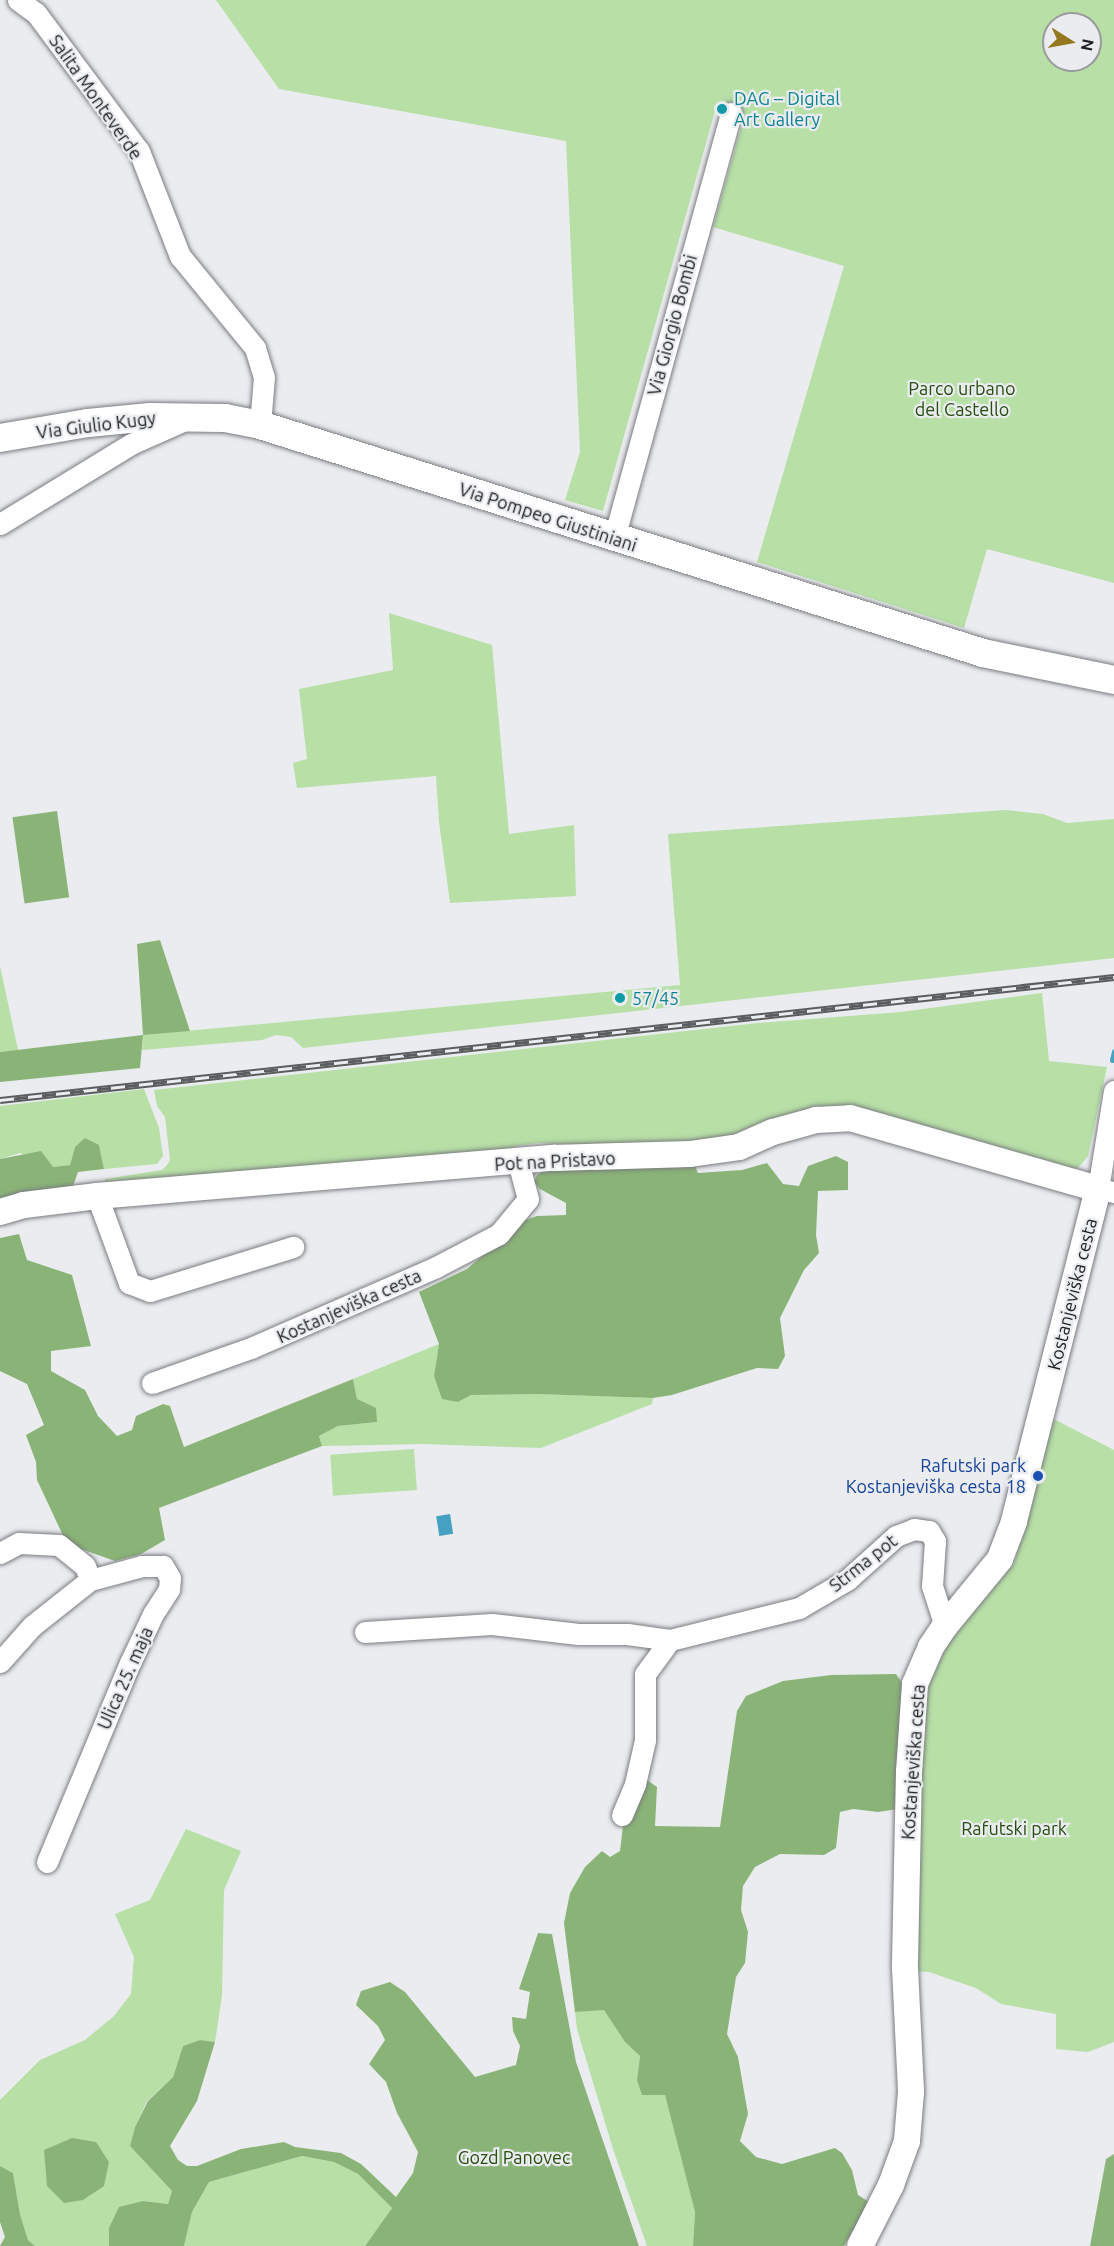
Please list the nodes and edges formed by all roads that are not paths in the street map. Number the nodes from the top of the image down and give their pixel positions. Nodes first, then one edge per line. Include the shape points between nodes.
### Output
1 (18, 0) edge
2 (731, 112) dead end
3 (192, 417) junction
4 (260, 425) junction
5 (0, 438) edge
6 (1, 522) edge
7 (615, 538) junction
8 (1114, 680) edge
9 (1114, 1091) edge
10 (518, 1162) junction
11 (1106, 1190) edge
12 (97, 1196) junction
13 (0, 1212) edge
14 (293, 1246) dead end
15 (152, 1383) dead end
16 (0, 1553) edge
17 (90, 1580) junction
18 (945, 1626) junction
19 (365, 1632) dead end
20 (670, 1640) junction
21 (0, 1662) edge
22 (622, 1815) dead end
23 (47, 1862) dead end
24 (860, 2246) edge

1 - 4 street, Salita Monteverde via 36,13 139,151 180,256 255,348 264,377
2 - 7 street, Via Giorgio Bombi
3 - 4 main road, Via Pompeo Giustiniani
3 - 5 main road, Via Giulio Kugy via 88,423
3 - 6 street, Via Pompeo Giustiniani via 131,444
4 - 7 main road, Via Pompeo Giustiniani
7 - 8 main road, Via Pompeo Giustiniani via 983,652
9 - 11 street, Kostanjeviška cesta
10 - 11 street, Pot na Pristavo via 690,1154 739,1147 816,1120 850,1118
10 - 12 street, Pot na Pristavo
10 - 15 street, Kostanjeviška cesta via 528,1199 499,1234 436,1267 251,1348
11 - 18 street, Kostanjeviška cesta via 1014,1522 1000,1559
12 - 13 street, Pot na Pristavo via 24,1205
12 - 14 street via 129,1283 150,1291
16 - 17 street via 19,1543 59,1545 85,1566
17 - 21 street, Ulica 25. maja via 32,1626
17 - 23 street, Ulica 25. maja via 142,1566 163,1566 170,1578 169,1589 130,1663
18 - 20 street, Strma pot via 933,1586 935,1541 929,1531 914,1529 896,1536 847,1580 799,1608
18 - 24 street, Kostanjeviška cesta via 915,1684 905,1956 911,2092 907,2141 891,2185
19 - 20 street, Strma pot via 492,1624
20 - 22 street via 645,1674 645,1740 635,1784

